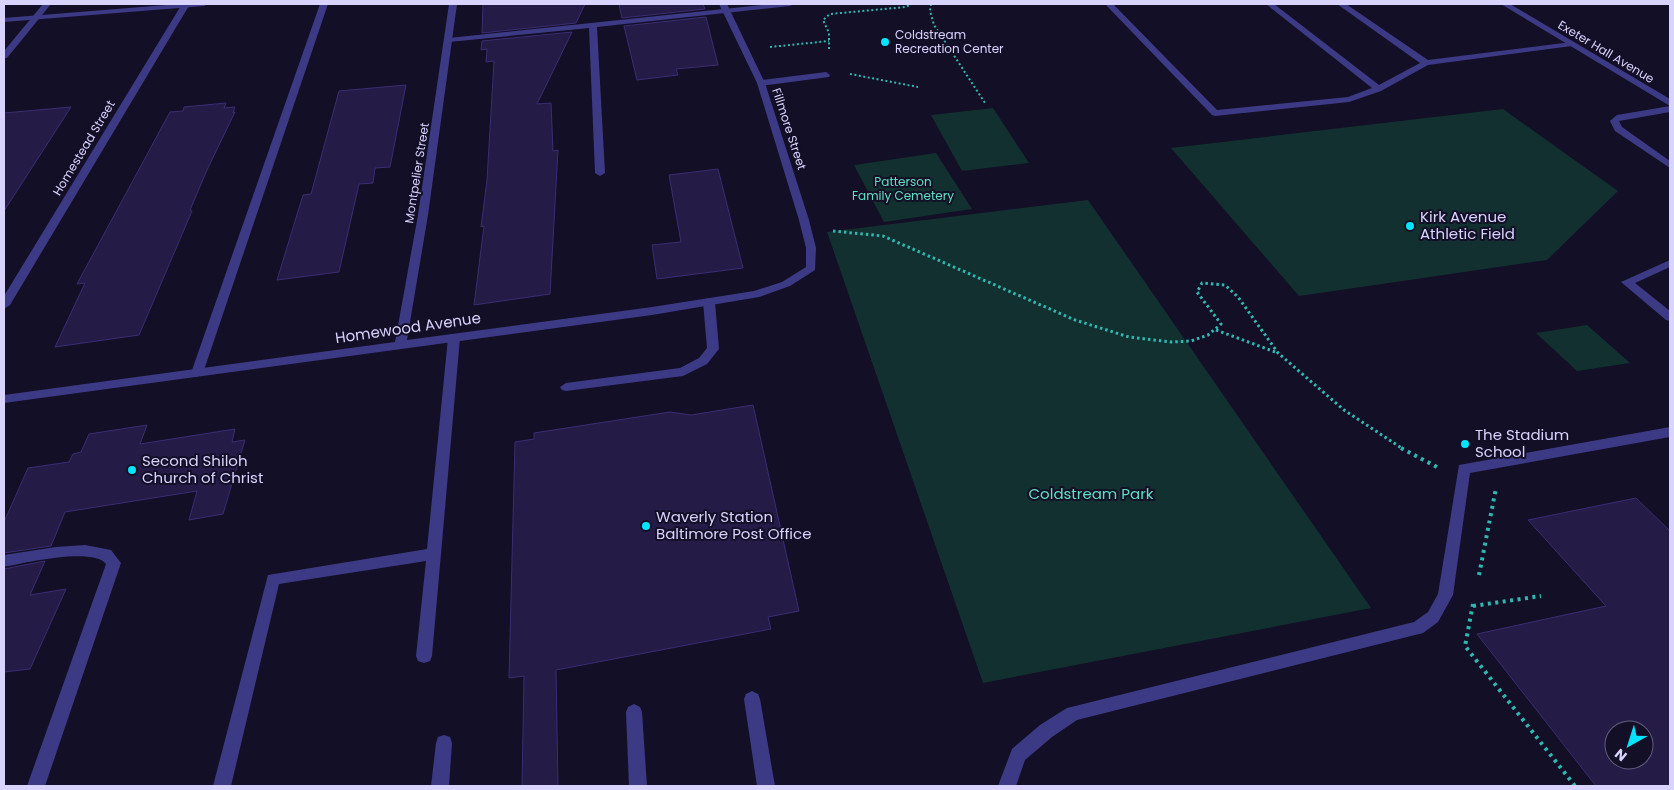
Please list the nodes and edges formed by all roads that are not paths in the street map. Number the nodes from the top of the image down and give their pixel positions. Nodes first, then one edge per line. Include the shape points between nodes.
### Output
1 (48, 4) edge
2 (186, 4) edge
3 (204, 4) edge
4 (324, 4) edge
5 (453, 4) edge
6 (790, 4) edge
7 (1109, 4) edge
8 (1270, 4) edge
9 (1341, 4) edge
10 (1505, 4) edge
11 (724, 7) edge
12 (36, 17) junction
13 (4, 20) edge
14 (593, 25) junction
15 (449, 40) junction
16 (1572, 44) junction
17 (4, 56) edge
18 (1426, 64) junction
19 (826, 75) dead end
20 (761, 83) junction
21 (1378, 89) junction
22 (1670, 103) edge
23 (1670, 109) edge
24 (1670, 165) edge
25 (600, 173) dead end
26 (1670, 262) edge
27 (811, 268) joint
28 (709, 302) junction
29 (4, 305) edge
30 (1670, 317) edge
31 (454, 338) junction
32 (400, 345) junction
33 (196, 373) junction
34 (566, 387) dead end
35 (4, 399) edge
36 (1670, 432) edge
37 (433, 554) junction
38 (4, 561) edge
39 (424, 656) dead end
40 (752, 699) dead end
41 (634, 712) dead end
42 (444, 743) dead end
43 (36, 786) edge
44 (222, 786) edge
45 (440, 786) edge
46 (638, 786) edge
47 (766, 786) edge
48 (1007, 786) edge

1 - 12 street
2 - 3 street
2 - 12 street
2 - 29 street, Homestead Street
4 - 33 street
5 - 15 street, Montpelier Street
6 - 11 street
7 - 21 street via 1215,114 1349,99
8 - 21 street
9 - 18 street
10 - 16 street, Exeter Hall Avenue
11 - 14 street
11 - 20 street, Fillmore Street
12 - 13 street
12 - 17 street
14 - 15 street
14 - 25 street
15 - 32 street, Montpelier Street
16 - 18 street
16 - 22 street, Exeter Hall Avenue
18 - 21 street
19 - 20 street
20 - 27 street, Fillmore Street via 804,220
23 - 24 street via 1614,121 1618,129
26 - 30 street via 1627,282
27 - 28 street, Homewood Avenue via 786,284 755,294
28 - 31 street, Homewood Avenue
28 - 34 street via 713,348 703,361 683,372
31 - 32 street, Homewood Avenue
31 - 37 street
32 - 33 street, Homewood Avenue
33 - 35 street, Homewood Avenue
36 - 48 street via 1464,469 1445,595 1433,617 1418,628 1073,713 1018,755
37 - 39 street
37 - 44 street via 273,579
38 - 43 street via 93,551 108,555 114,563
40 - 47 street
41 - 46 street
42 - 45 street

